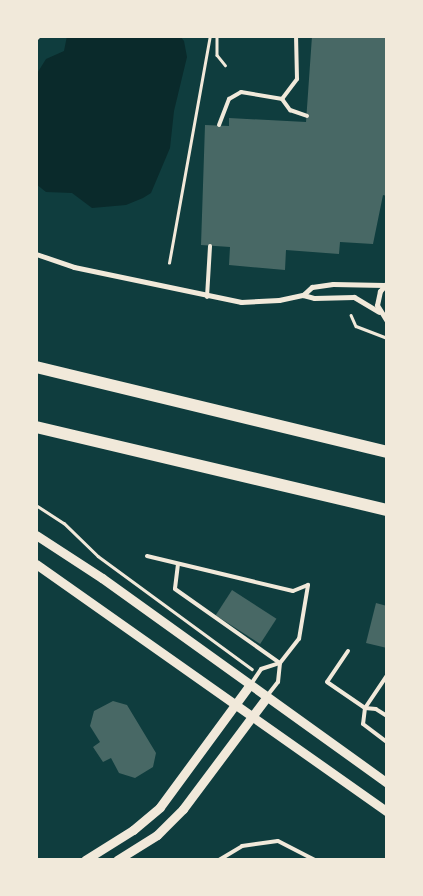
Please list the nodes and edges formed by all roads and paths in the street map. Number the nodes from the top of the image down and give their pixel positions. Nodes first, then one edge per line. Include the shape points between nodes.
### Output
1 (210, 36) edge
2 (217, 36) edge
3 (296, 36) edge
4 (225, 65) dead end
5 (282, 99) junction
6 (307, 116) dead end
7 (219, 125) dead end
8 (210, 246) dead end
9 (36, 254) edge
10 (169, 263) dead end
11 (385, 284) edge
12 (302, 295) junction
13 (207, 297) junction
14 (379, 312) junction
15 (351, 315) dead end
16 (387, 321) edge
17 (387, 338) edge
18 (36, 367) edge
19 (36, 427) edge
20 (387, 452) edge
21 (36, 505) edge
22 (387, 510) edge
23 (36, 535) edge
24 (147, 556) dead end
25 (36, 564) edge
26 (178, 564) junction
27 (348, 651) dead end
28 (280, 663) junction
29 (256, 672) dead end
30 (387, 675) edge
31 (249, 686) junction
32 (266, 698) junction
33 (235, 705) junction
34 (365, 708) junction
35 (387, 716) edge
36 (252, 717) junction
37 (387, 742) edge
38 (387, 783) edge
39 (387, 812) edge
40 (84, 860) edge
41 (117, 860) edge
42 (218, 860) edge
43 (315, 860) edge

1 - 10 path
2 - 4 path via 217,55
3 - 5 lane via 297,79
5 - 6 lane via 290,110
5 - 7 lane via 241,92 229,99
8 - 13 lane
9 - 13 street via 74,267
11 - 12 street via 333,284 312,287
11 - 14 street via 378,298
12 - 13 street via 251,302
12 - 14 street via 314,298 354,297
14 - 16 street
15 - 17 path via 356,326
18 - 20 highway
19 - 22 highway
21 - 29 path via 64,523 98,556
23 - 31 street via 102,578
24 - 26 lane
25 - 33 street
26 - 28 lane via 175,589
26 - 28 lane via 293,591 308,585 299,639
27 - 34 lane via 327,682
28 - 31 lane via 261,669
28 - 32 lane via 278,682
30 - 34 lane
31 - 32 street
31 - 33 street
32 - 36 street
32 - 38 street
33 - 36 street
33 - 40 street via 160,807 133,830
34 - 35 lane via 376,709
34 - 37 lane via 363,724
36 - 39 street
36 - 41 street via 171,823
42 - 43 lane via 242,846 278,841

